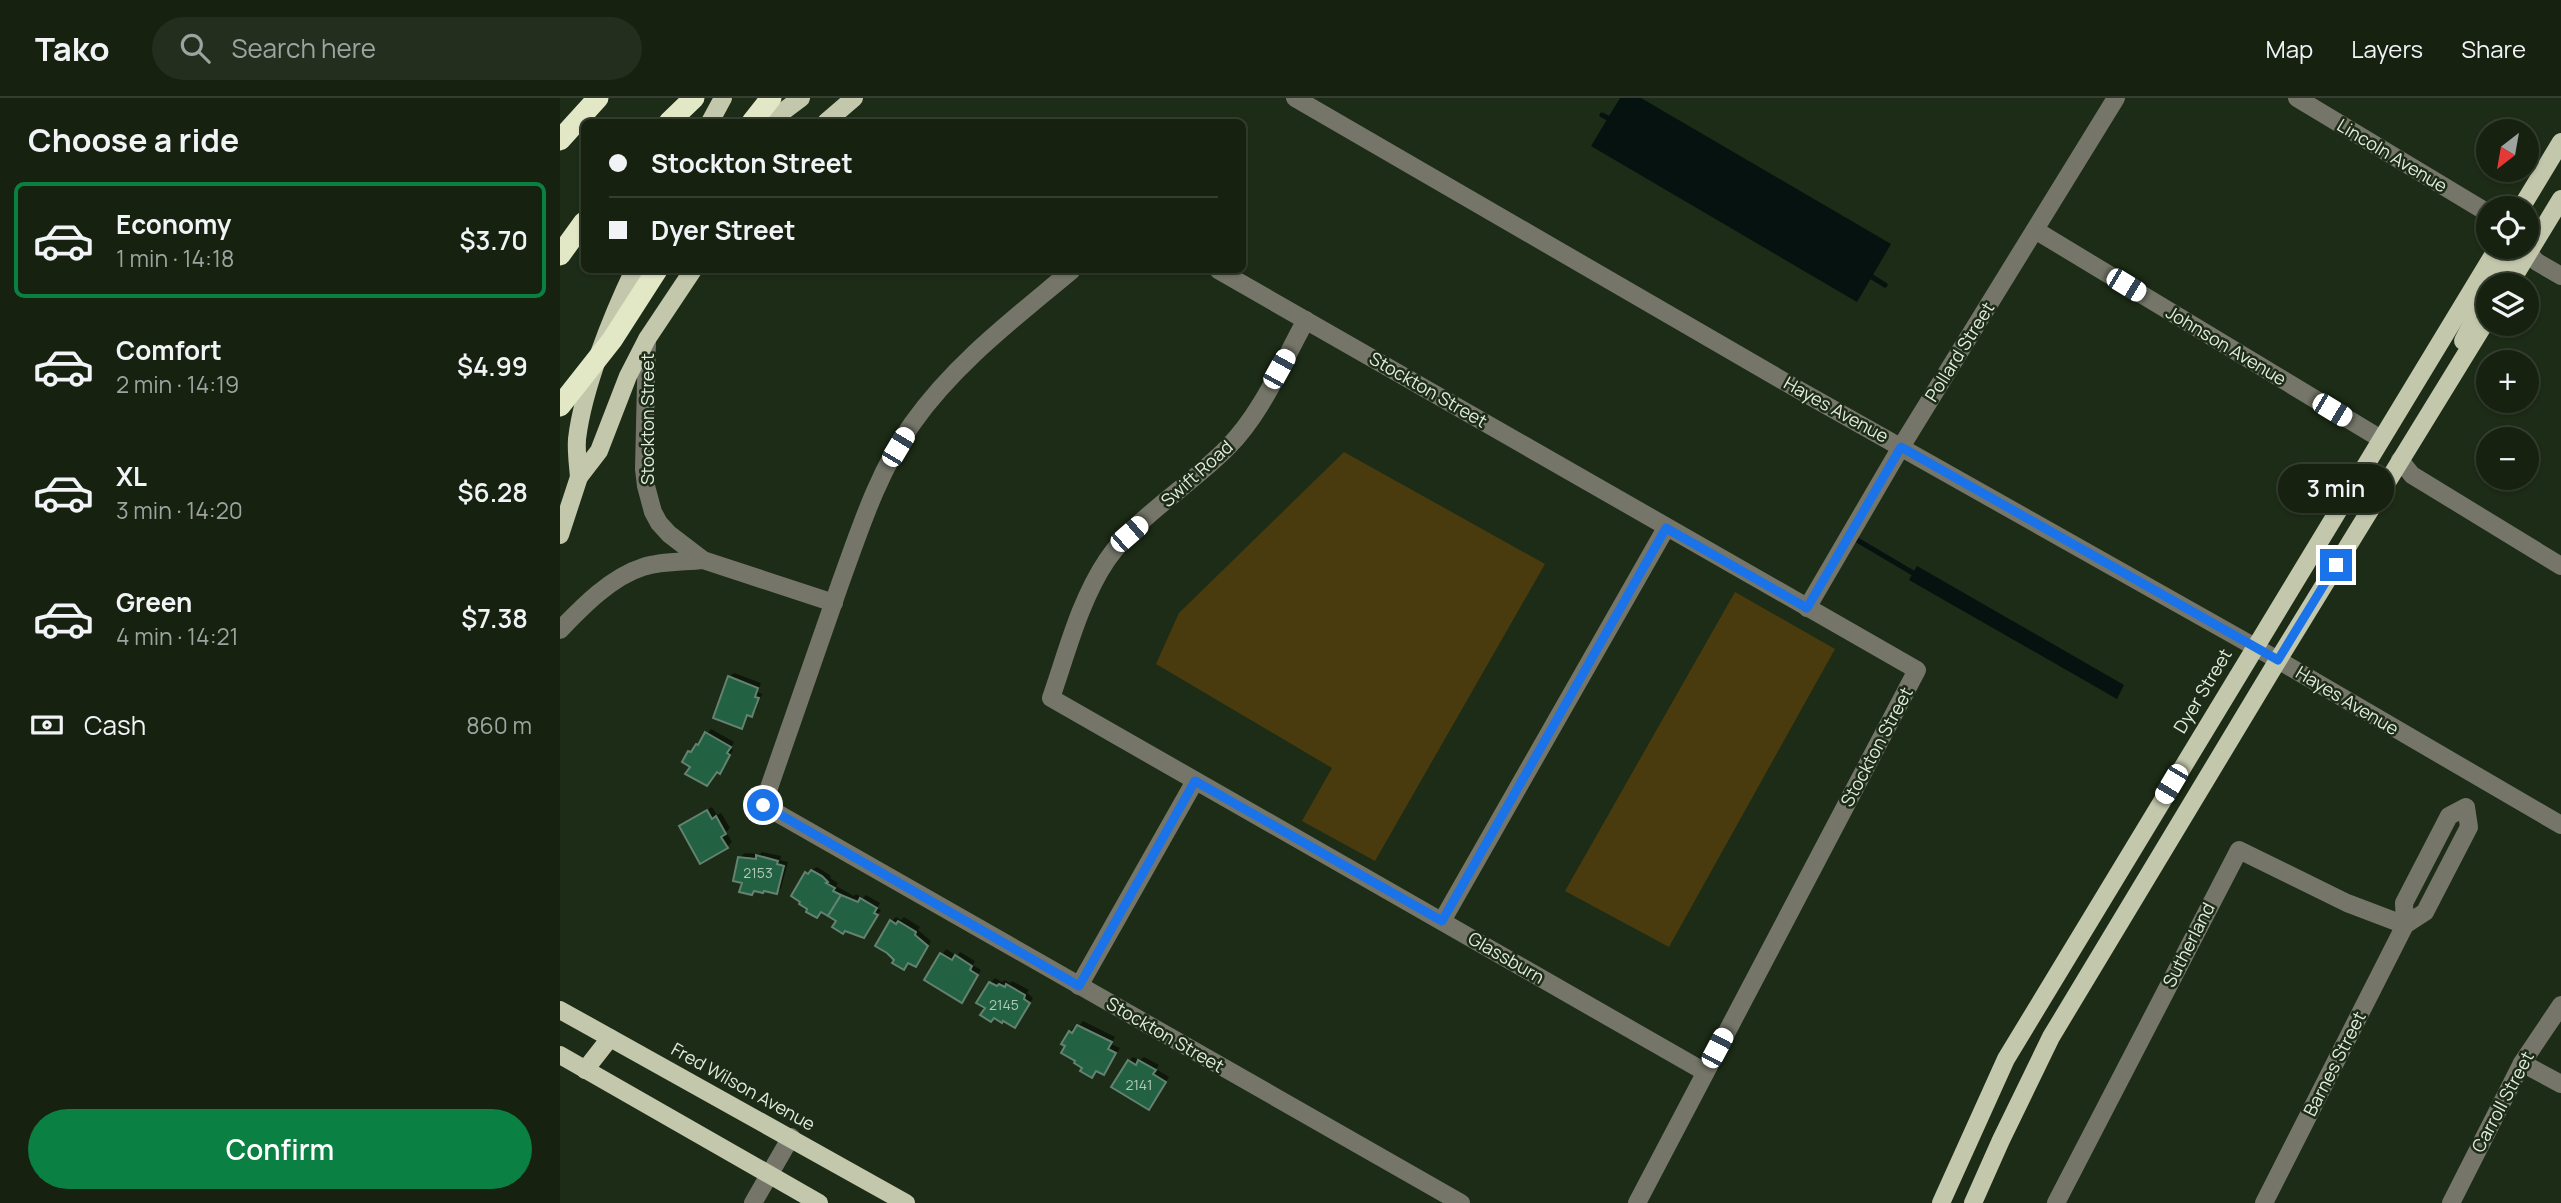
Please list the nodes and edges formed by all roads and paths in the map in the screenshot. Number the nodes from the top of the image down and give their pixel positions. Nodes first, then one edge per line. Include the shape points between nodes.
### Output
1 (597, 98) edge
2 (694, 98) edge
3 (723, 98) edge
4 (771, 98) edge
5 (801, 98) edge
6 (854, 98) edge
7 (1295, 98) edge
8 (2116, 98) edge
9 (2297, 98) edge
10 (673, 119) edge
11 (712, 119) edge
12 (754, 119) edge
13 (773, 119) edge
14 (830, 119) edge
15 (560, 127) edge
16 (560, 141) edge
17 (2561, 142) edge
18 (2528, 196) edge
19 (2561, 199) edge
20 (2476, 206) edge
21 (581, 223) edge
22 (581, 226) edge
23 (2539, 228) edge
24 (2035, 230) junction
25 (560, 231) edge
26 (560, 255) edge
27 (2491, 259) edge
28 (2514, 259) edge
29 (2533, 259) edge
30 (633, 273) edge
31 (655, 273) edge
32 (691, 273) edge
33 (1068, 273) edge
34 (1223, 273) edge
35 (2502, 273) edge
36 (2561, 276) edge
37 (2476, 315) edge
38 (1306, 320) junction
39 (2477, 336) edge
40 (648, 339) junction
41 (2455, 372) junction
42 (560, 406) edge
43 (2381, 439) junction
44 (1901, 447) junction
45 (2400, 460) junction
46 (579, 477) junction
47 (1666, 528) junction
48 (560, 534) edge
49 (703, 560) junction
50 (2561, 566) edge
51 (834, 603) junction
52 (1807, 608) junction
53 (560, 630) edge
54 (2254, 647) junction
55 (2278, 660) junction
56 (1051, 698) joint
57 (2479, 778) junction
58 (1195, 781) junction
59 (2561, 825) edge
60 (1442, 921) junction
61 (2405, 925) junction
62 (1079, 986) junction
63 (2561, 1005) edge
64 (560, 1010) edge
65 (610, 1038) junction
66 (560, 1055) edge
67 (2522, 1063) junction
68 (585, 1070) junction
69 (1705, 1072) junction
70 (2561, 1084) edge
71 (791, 1137) junction
72 (769, 1174) junction
73 (752, 1203) edge
74 (820, 1203) edge
75 (906, 1203) edge
76 (1461, 1203) edge
77 (1637, 1203) edge
78 (1941, 1203) edge
79 (1973, 1203) edge
80 (2056, 1203) edge
81 (2264, 1203) edge
82 (2451, 1203) edge

1 - 15 highway
1 - 16 highway
2 - 10 highway
3 - 11 main road
4 - 12 highway
5 - 13 main road
6 - 14 main road
7 - 44 street, Hayes Avenue
8 - 24 street, Pollard Street
9 - 20 street, Lincoln Avenue
17 - 18 main road
19 - 23 main road
21 - 25 main road
22 - 26 highway
24 - 43 street, Johnson Avenue
24 - 44 street, Pollard Street
27 - 43 main road, Dyer Street
28 - 35 main road
29 - 36 street
30 - 46 main road via 609,327 582,415 577,441
31 - 42 highway via 612,340
32 - 40 main road
33 - 51 street, Stockton Street via 971,356 910,427 875,491
34 - 38 street, Stockton Street
37 - 41 main road via 2460,348
38 - 47 street, Stockton Street
38 - 56 street, Swift Road via 1242,432 1129,534 1105,563 1081,612
39 - 41 main road
40 - 46 main road via 599,451
40 - 49 street, Stockton Street via 646,486 659,523
41 - 45 main road
43 - 54 main road, Dyer Street
44 - 52 street, Pollard Street
44 - 54 street, Hayes Avenue
45 - 50 street via 2412,475
45 - 55 main road
46 - 48 main road
47 - 52 street, Stockton Street
47 - 60 street
49 - 51 street, Stockton Street
49 - 53 street, Stockton Street via 632,571
51 - 62 street, Stockton Street via 763,805
52 - 69 street, Stockton Street via 1917,670
54 - 55 street, Hayes Avenue
54 - 78 main road, Dyer Street via 2006,1059
55 - 57 street, Hayes Avenue
55 - 79 main road via 2051,1037
56 - 58 street, Glassburn
57 - 59 street, Hayes Avenue
57 - 61 street, Barnes Street via 2466,807 2449,816 2404,903
58 - 60 street, Glassburn
58 - 62 street
60 - 69 street, Glassburn
61 - 80 street, Sutherland via 2347,903 2239,850
61 - 81 street, Barnes Street
62 - 76 street, Stockton Street
63 - 67 street, Carroll Street
64 - 65 main road, Fred Wilson Avenue
65 - 68 main road
65 - 71 main road, Fred Wilson Avenue
66 - 68 main road
67 - 70 street
67 - 82 street, Carroll Street
68 - 72 main road
69 - 77 street, Stockton Street
71 - 72 street
71 - 75 main road, Fred Wilson Avenue
72 - 73 street
72 - 74 main road

